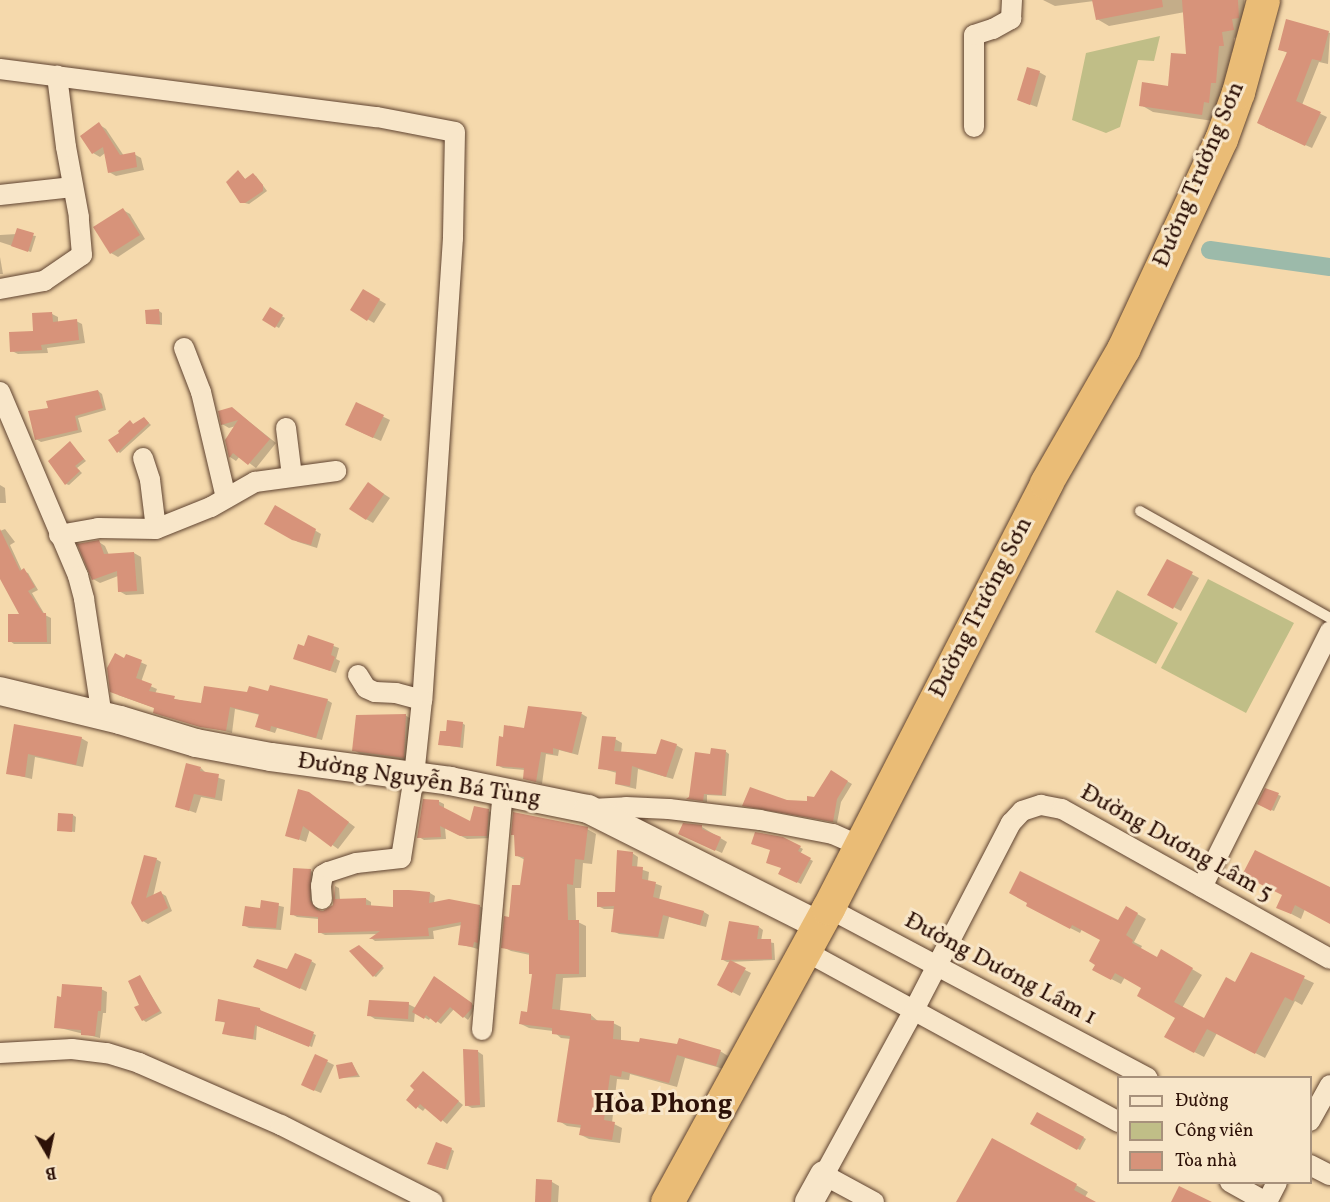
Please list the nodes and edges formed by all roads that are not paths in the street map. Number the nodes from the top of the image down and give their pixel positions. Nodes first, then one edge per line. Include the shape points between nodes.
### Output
1 (1011, 0) edge
2 (1263, 0) edge
3 (0, 69) edge
4 (57, 76) junction
5 (974, 127) dead end
6 (73, 187) junction
7 (0, 195) edge
8 (0, 289) edge
9 (184, 348) dead end
10 (0, 392) edge
11 (286, 428) dead end
12 (143, 458) dead end
13 (336, 471) dead end
14 (292, 476) junction
15 (226, 498) junction
16 (1140, 511) dead end
17 (156, 530) junction
18 (59, 535) junction
19 (1330, 618) edge
20 (1330, 631) edge
21 (358, 675) dead end
22 (0, 691) edge
23 (422, 700) junction
24 (102, 716) junction
25 (414, 776) junction
26 (503, 792) junction
27 (588, 809) junction
28 (860, 846) junction
29 (1202, 887) junction
30 (322, 899) dead end
31 (817, 928) junction
32 (1330, 959) edge
33 (937, 964) junction
34 (914, 1010) junction
35 (482, 1030) dead end
36 (0, 1053) edge
37 (1146, 1076) edge
38 (1330, 1085) edge
39 (1312, 1119) edge
40 (1117, 1121) edge
41 (1312, 1166) edge
42 (824, 1175) junction
43 (1330, 1175) edge
44 (1234, 1184) edge
45 (1276, 1184) edge
46 (433, 1202) edge
47 (668, 1202) edge
48 (809, 1202) edge
49 (874, 1202) edge
50 (1266, 1202) edge

1 - 5 street via 1011,19 974,35
2 - 28 highway, Đường Trường Sơn via 1221,140 1123,349 978,612
3 - 4 street
4 - 6 street
4 - 23 street via 377,117 455,132 453,238
6 - 7 street
6 - 8 street via 82,255 44,281
9 - 15 street via 201,392
10 - 18 street
11 - 14 street
12 - 17 street
13 - 14 street
14 - 15 street via 255,482
15 - 17 street
16 - 19 lane
17 - 18 street via 98,528
18 - 24 street via 84,599
20 - 29 street
21 - 23 street via 366,688 375,692
22 - 24 main road, Đường Nguyễn Bá Tùng
23 - 25 street
24 - 25 main road, Đường Nguyễn Bá Tùng via 196,743
25 - 26 main road, Đường Nguyễn Bá Tùng
25 - 30 street via 401,858 356,863 328,872 323,876
26 - 27 main road, Đường Nguyễn Bá Tùng
26 - 35 street
27 - 28 street via 658,809 760,820 833,834
27 - 31 main road, Đường Nguyễn Bá Tùng
28 - 31 highway, Đường Trường Sơn
29 - 32 street, Đường Dương Lâm 5
29 - 33 street, Đường Dương Lâm 5 via 1062,809 1041,805 1022,811 1011,823
31 - 33 street, Đường Dương Lâm 1
31 - 34 street
31 - 47 highway, Đường Trường Sơn
33 - 34 street, Đường Dương Lâm 5
33 - 37 street, Đường Dương Lâm 1
34 - 40 street
34 - 42 street, Đường Dương Lâm 5
36 - 46 street via 72,1049 107,1053 139,1063 281,1125
38 - 39 street
41 - 43 street
42 - 48 main road
42 - 49 street
44 - 50 street
45 - 50 street

